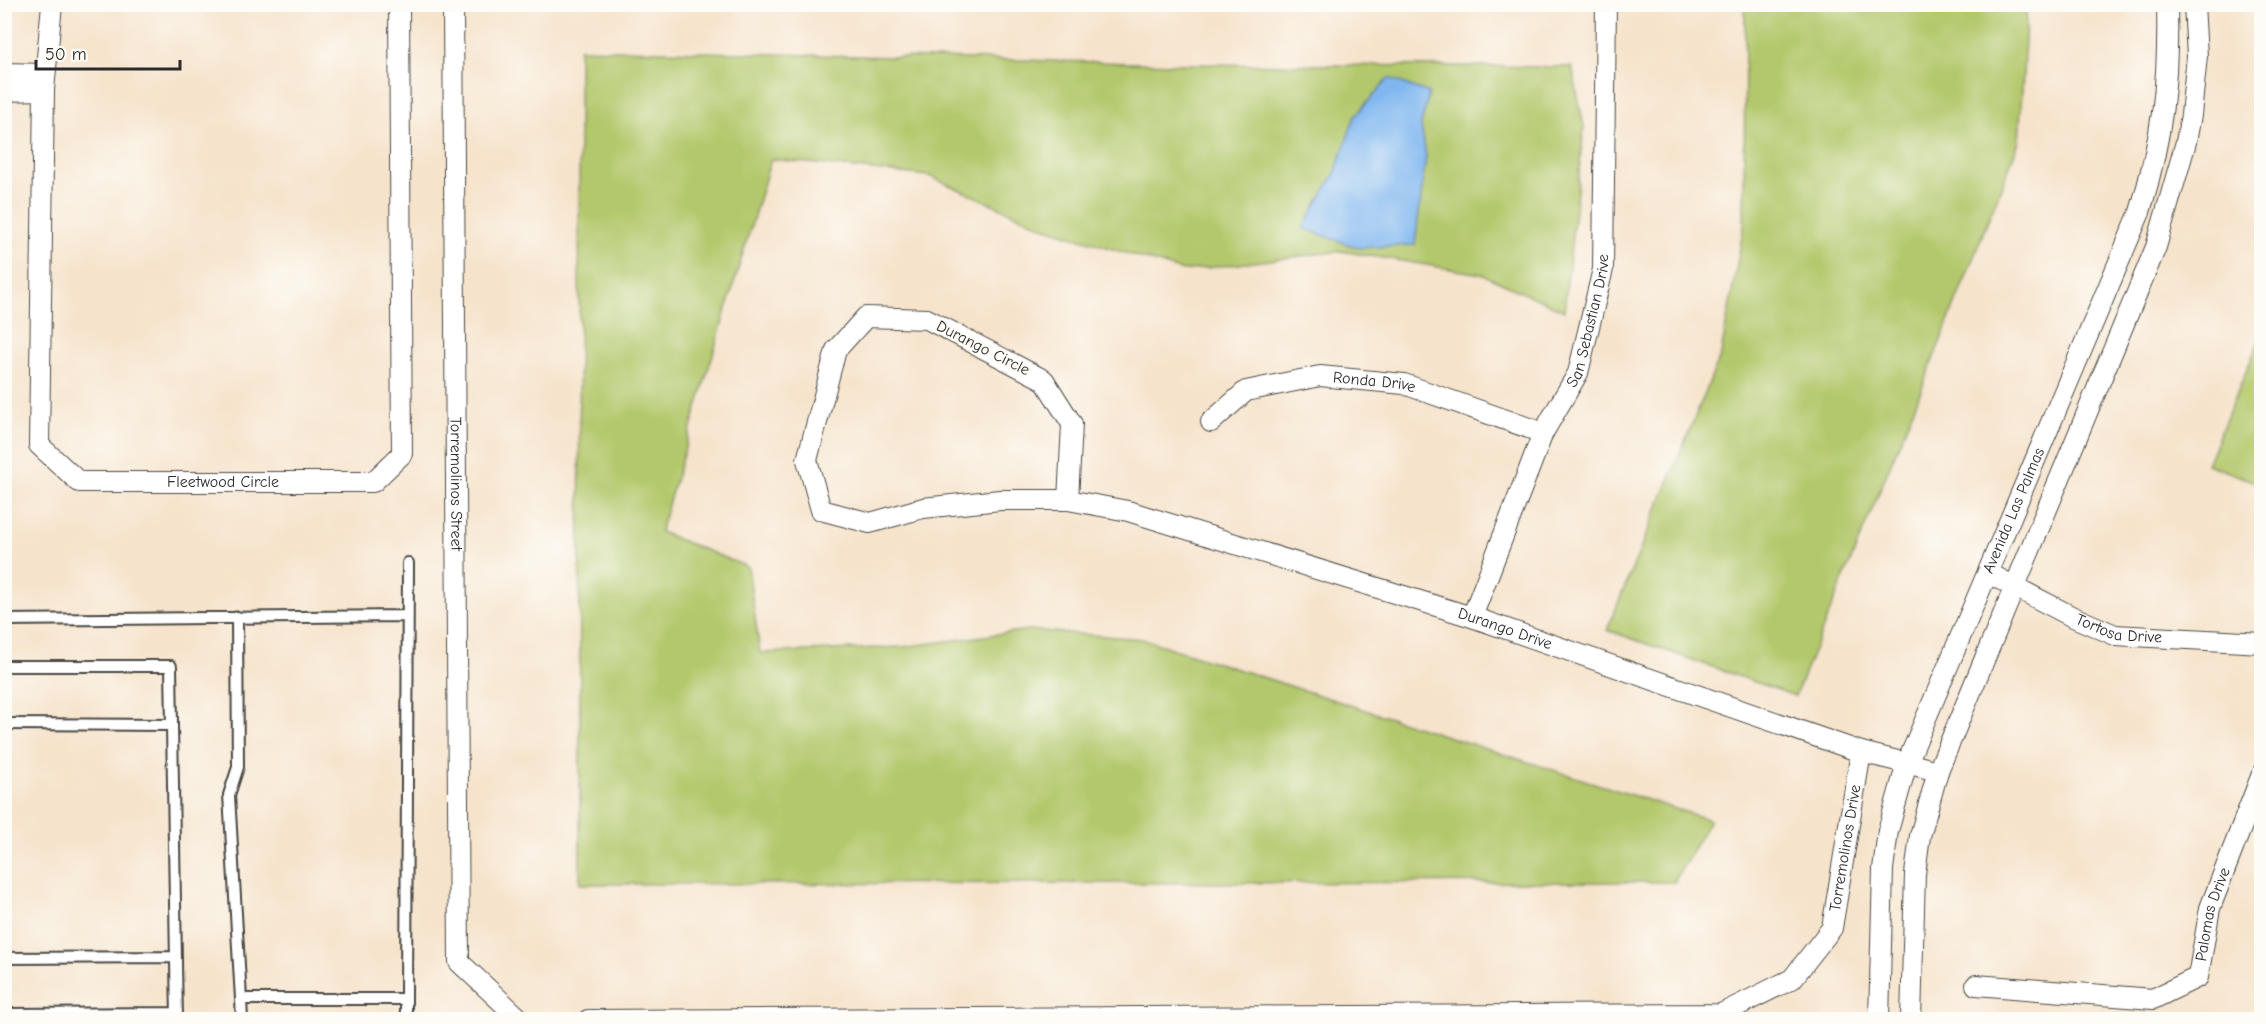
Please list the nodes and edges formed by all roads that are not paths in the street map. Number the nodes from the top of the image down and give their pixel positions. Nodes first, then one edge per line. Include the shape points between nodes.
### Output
1 (52, 4) edge
2 (399, 4) edge
3 (453, 4) edge
4 (1606, 4) edge
5 (2167, 4) edge
6 (2194, 4) edge
7 (4, 73) edge
8 (44, 82) junction
9 (4, 91) edge
10 (1211, 422) dead end
11 (1543, 433) junction
12 (1068, 500) junction
13 (408, 562) dead end
14 (1988, 573) junction
15 (2016, 586) junction
16 (406, 616) junction
17 (237, 617) junction
18 (1472, 617) junction
19 (4, 620) edge
20 (2262, 643) edge
21 (4, 666) edge
22 (4, 724) edge
23 (172, 725) junction
24 (1861, 752) junction
25 (1907, 764) junction
26 (1938, 771) junction
27 (2262, 774) edge
28 (176, 957) junction
29 (4, 958) edge
30 (1880, 960) junction
31 (1913, 960) junction
32 (1976, 985) dead end
33 (241, 999) junction
34 (406, 999) junction
35 (4, 1014) edge
36 (177, 1016) edge
37 (242, 1020) edge
38 (406, 1020) edge
39 (521, 1020) edge
40 (588, 1020) edge
41 (1879, 1020) edge
42 (1911, 1020) edge

1 - 8 street, Fleetwood Circle
2 - 8 street, Fleetwood Circle via 402,453 373,482 79,482 39,445
3 - 39 street, Torremolinos Street via 459,962
4 - 11 street, San Sebastian Drive via 1603,269 1578,373
5 - 14 street, Avenida Las Palmas via 2162,122 2140,212
6 - 15 street, Avenida Las Palmas via 2198,56 2191,115 2156,247
7 - 8 street
8 - 9 street
10 - 11 street, Ronda Drive via 1246,391 1320,376 1404,384
11 - 18 street, San Sebastian Drive
12 - 12 street, Durango Circle via 1072,424 1044,380 927,319 866,317 836,350 807,460 821,510 870,523 923,508 1000,500
12 - 18 street, Durango Drive via 1128,511
13 - 16 lane
14 - 15 street, Tortosa Drive
14 - 25 street, Avenida Las Palmas
15 - 20 street, Tortosa Drive via 2115,635
15 - 26 street, Avenida Las Palmas
16 - 17 lane
16 - 34 lane
17 - 19 lane
17 - 33 lane via 238,767 229,795
18 - 24 street, Durango Drive
21 - 23 lane via 171,666
22 - 23 lane
23 - 28 lane
24 - 25 street, Durango Drive
24 - 40 street, Torremolinos Drive via 1832,928 1792,979 1721,1014
25 - 26 street, Durango Drive
25 - 30 street, Avenida Las Palmas via 1882,869
26 - 31 street, Avenida Las Palmas via 1920,836
27 - 32 street, Palomas Drive via 2210,908 2198,977 2152,999
28 - 29 lane
28 - 36 lane
30 - 31 street
30 - 41 street, Avenida Las Palmas
31 - 42 street, Avenida Las Palmas
33 - 34 lane
33 - 37 lane
34 - 38 lane
35 - 36 lane

